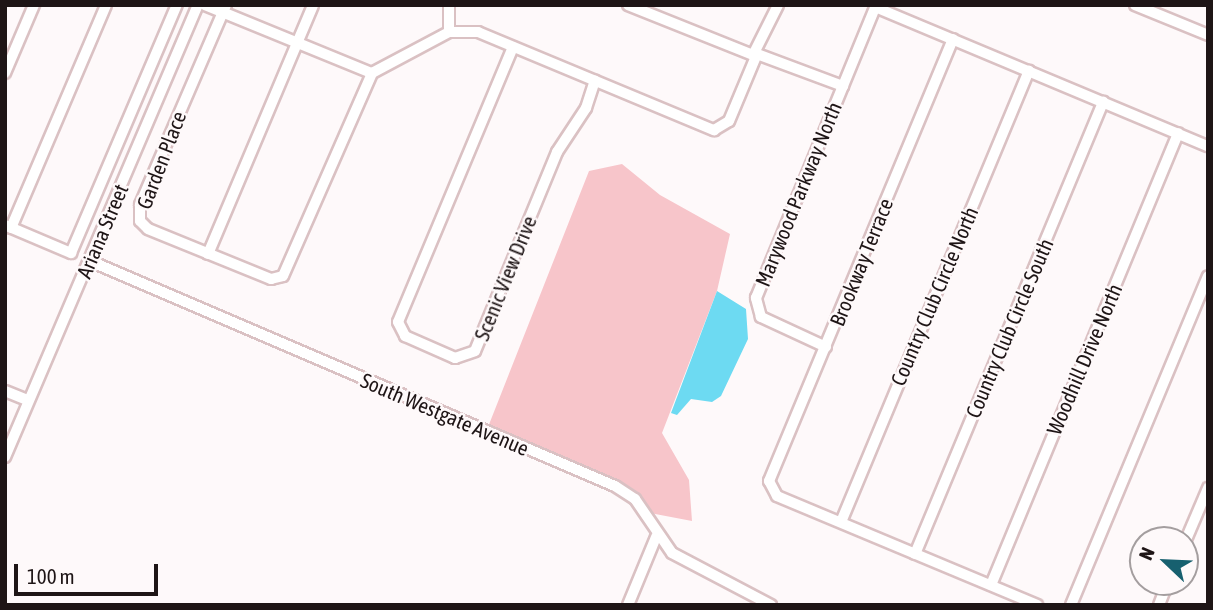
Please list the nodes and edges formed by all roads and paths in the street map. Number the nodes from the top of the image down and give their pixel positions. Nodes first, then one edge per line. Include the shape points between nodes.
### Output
1 (34, 5) edge
2 (106, 5) edge
3 (177, 5) edge
4 (198, 5) edge
5 (205, 5) edge
6 (313, 5) edge
7 (449, 5) edge
8 (628, 5) edge
9 (778, 5) edge
10 (1136, 5) edge
11 (875, 6) edge
12 (224, 10) edge
13 (449, 32) junction
14 (1208, 35) edge
15 (953, 39) junction
16 (296, 46) junction
17 (513, 47) junction
18 (757, 54) junction
19 (1029, 71) junction
20 (5, 73) edge
21 (372, 73) junction
22 (595, 80) junction
23 (843, 86) junction
24 (1103, 102) junction
25 (1178, 134) junction
26 (1208, 146) edge
27 (8, 227) edge
28 (208, 254) junction
29 (90, 261) junction
30 (1208, 276) edge
31 (826, 347) junction
32 (5, 391) edge
33 (27, 400) junction
34 (5, 457) edge
35 (1208, 488) edge
36 (841, 522) junction
37 (1192, 526) edge
38 (656, 537) junction
39 (915, 554) junction
40 (991, 585) junction
41 (628, 605) edge
42 (771, 605) edge
43 (1037, 605) edge
44 (1071, 605) edge

1 - 20 street
2 - 27 street
3 - 27 street via 71,253
4 - 29 street, Ariana Street
5 - 12 street
6 - 16 street
7 - 13 street
8 - 18 street
9 - 18 street
10 - 14 street
11 - 15 street
11 - 23 street, Marywood Parkway North
12 - 16 street
12 - 28 street, Garden Place via 138,210 144,226
13 - 17 street via 478,32
13 - 21 street
15 - 19 street
15 - 31 street, Brookway Terrace
16 - 21 street
16 - 28 street
17 - 22 street
17 - 22 street, Scenic View Drive via 398,321 405,336 455,358 475,351 557,152 586,108
18 - 22 street via 729,121 714,130
18 - 23 street
19 - 24 street
19 - 36 street, Country Club Circle North
21 - 28 street, Garden Place via 286,273 271,279
23 - 31 street, Marywood Parkway North via 755,305 761,317
24 - 25 street
24 - 39 street, Country Club Circle South
25 - 26 street
25 - 40 street, Woodhill Drive North
29 - 33 street, Ariana Street
29 - 38 street, South Westgate Avenue via 615,486 635,499
30 - 44 street
31 - 36 street, Brookway Terrace via 769,484 777,496
32 - 33 street
33 - 34 street, Ariana Street
35 - 37 street
36 - 39 street
38 - 41 street
38 - 42 street, South Westgate Avenue via 681,559
39 - 40 street
40 - 43 street

